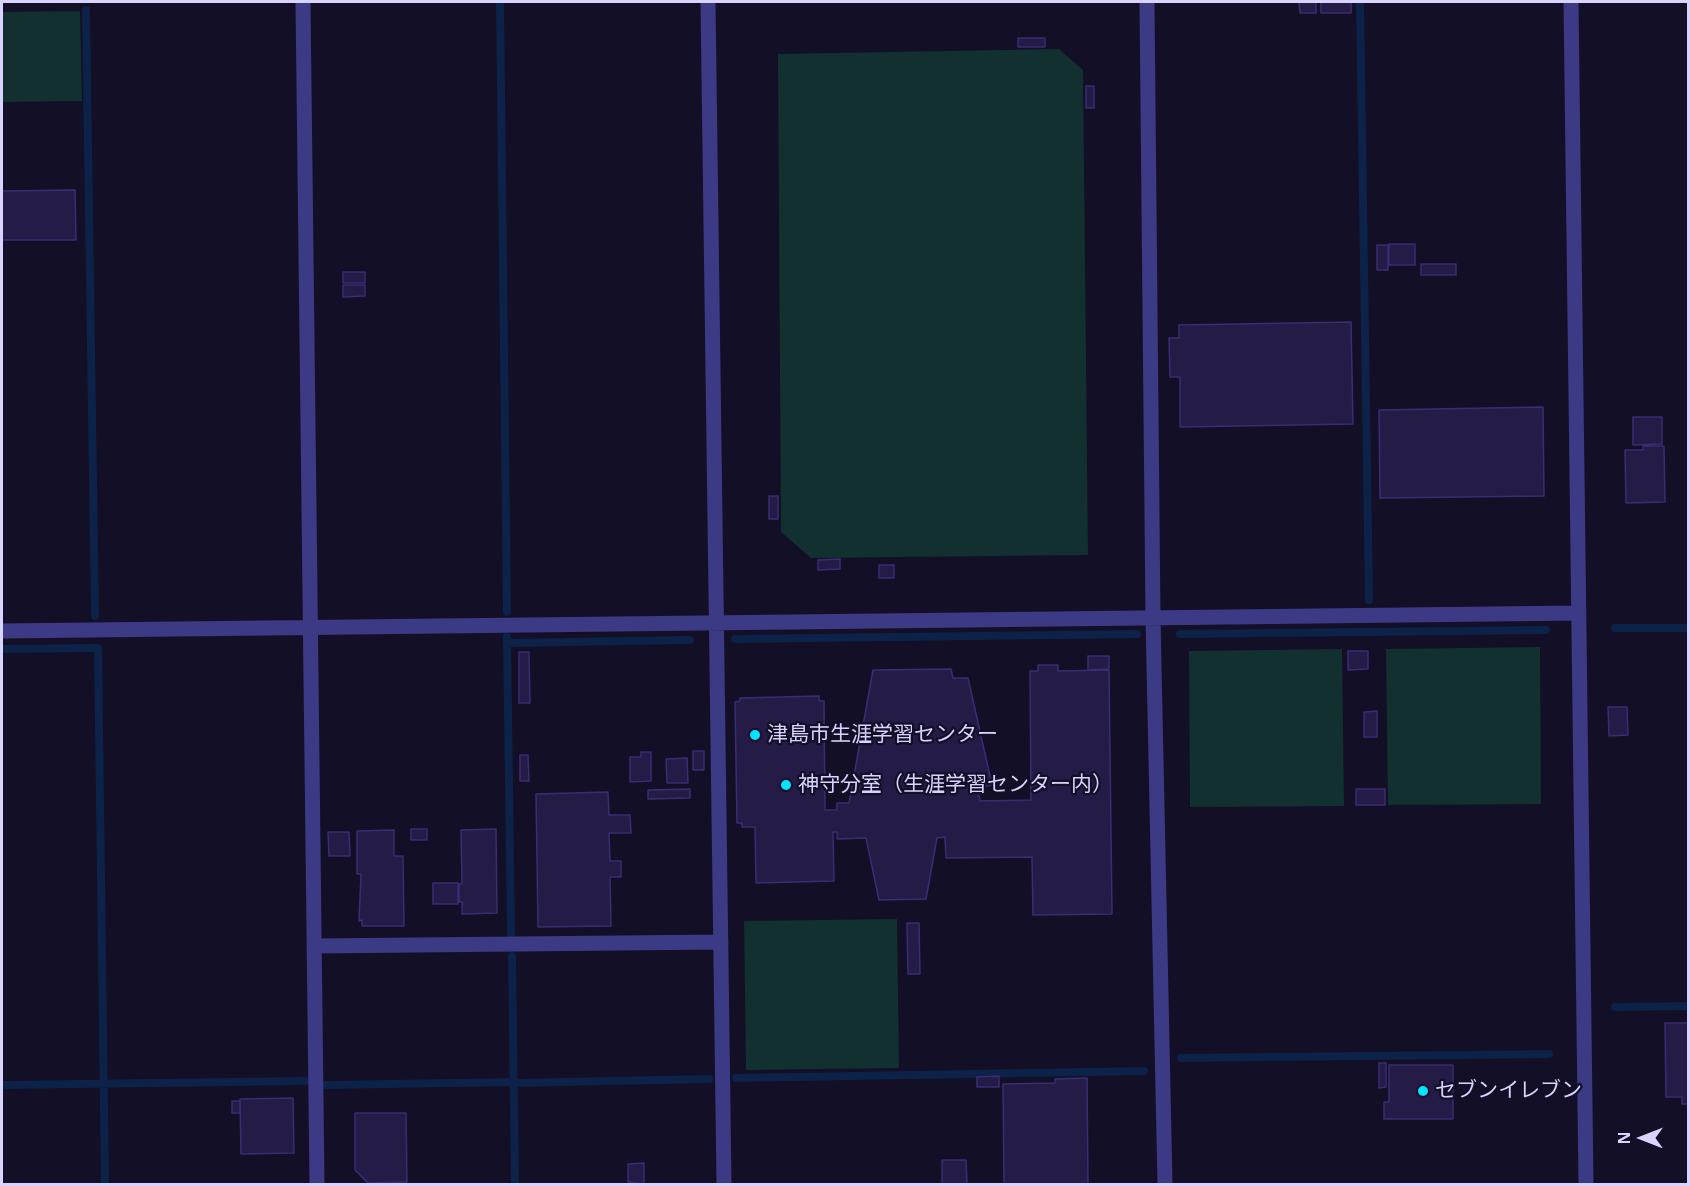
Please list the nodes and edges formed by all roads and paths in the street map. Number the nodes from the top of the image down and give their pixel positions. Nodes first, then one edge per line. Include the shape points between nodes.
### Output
1 (303, 2) edge
2 (708, 2) edge
3 (1147, 2) edge
4 (1571, 2) edge
5 (1579, 613) junction
6 (1153, 618) junction
7 (716, 622) junction
8 (310, 628) junction
9 (2, 631) edge
10 (720, 942) junction
11 (314, 946) junction
12 (317, 1185) edge
13 (724, 1185) edge
14 (1165, 1185) edge
15 (1586, 1185) edge

1 - 8 street
2 - 7 street
3 - 6 street
4 - 5 street
5 - 6 street
5 - 15 street
6 - 7 street
6 - 14 street
7 - 8 street
7 - 10 street
8 - 9 street
8 - 11 street
10 - 11 street
10 - 13 street
11 - 12 street

